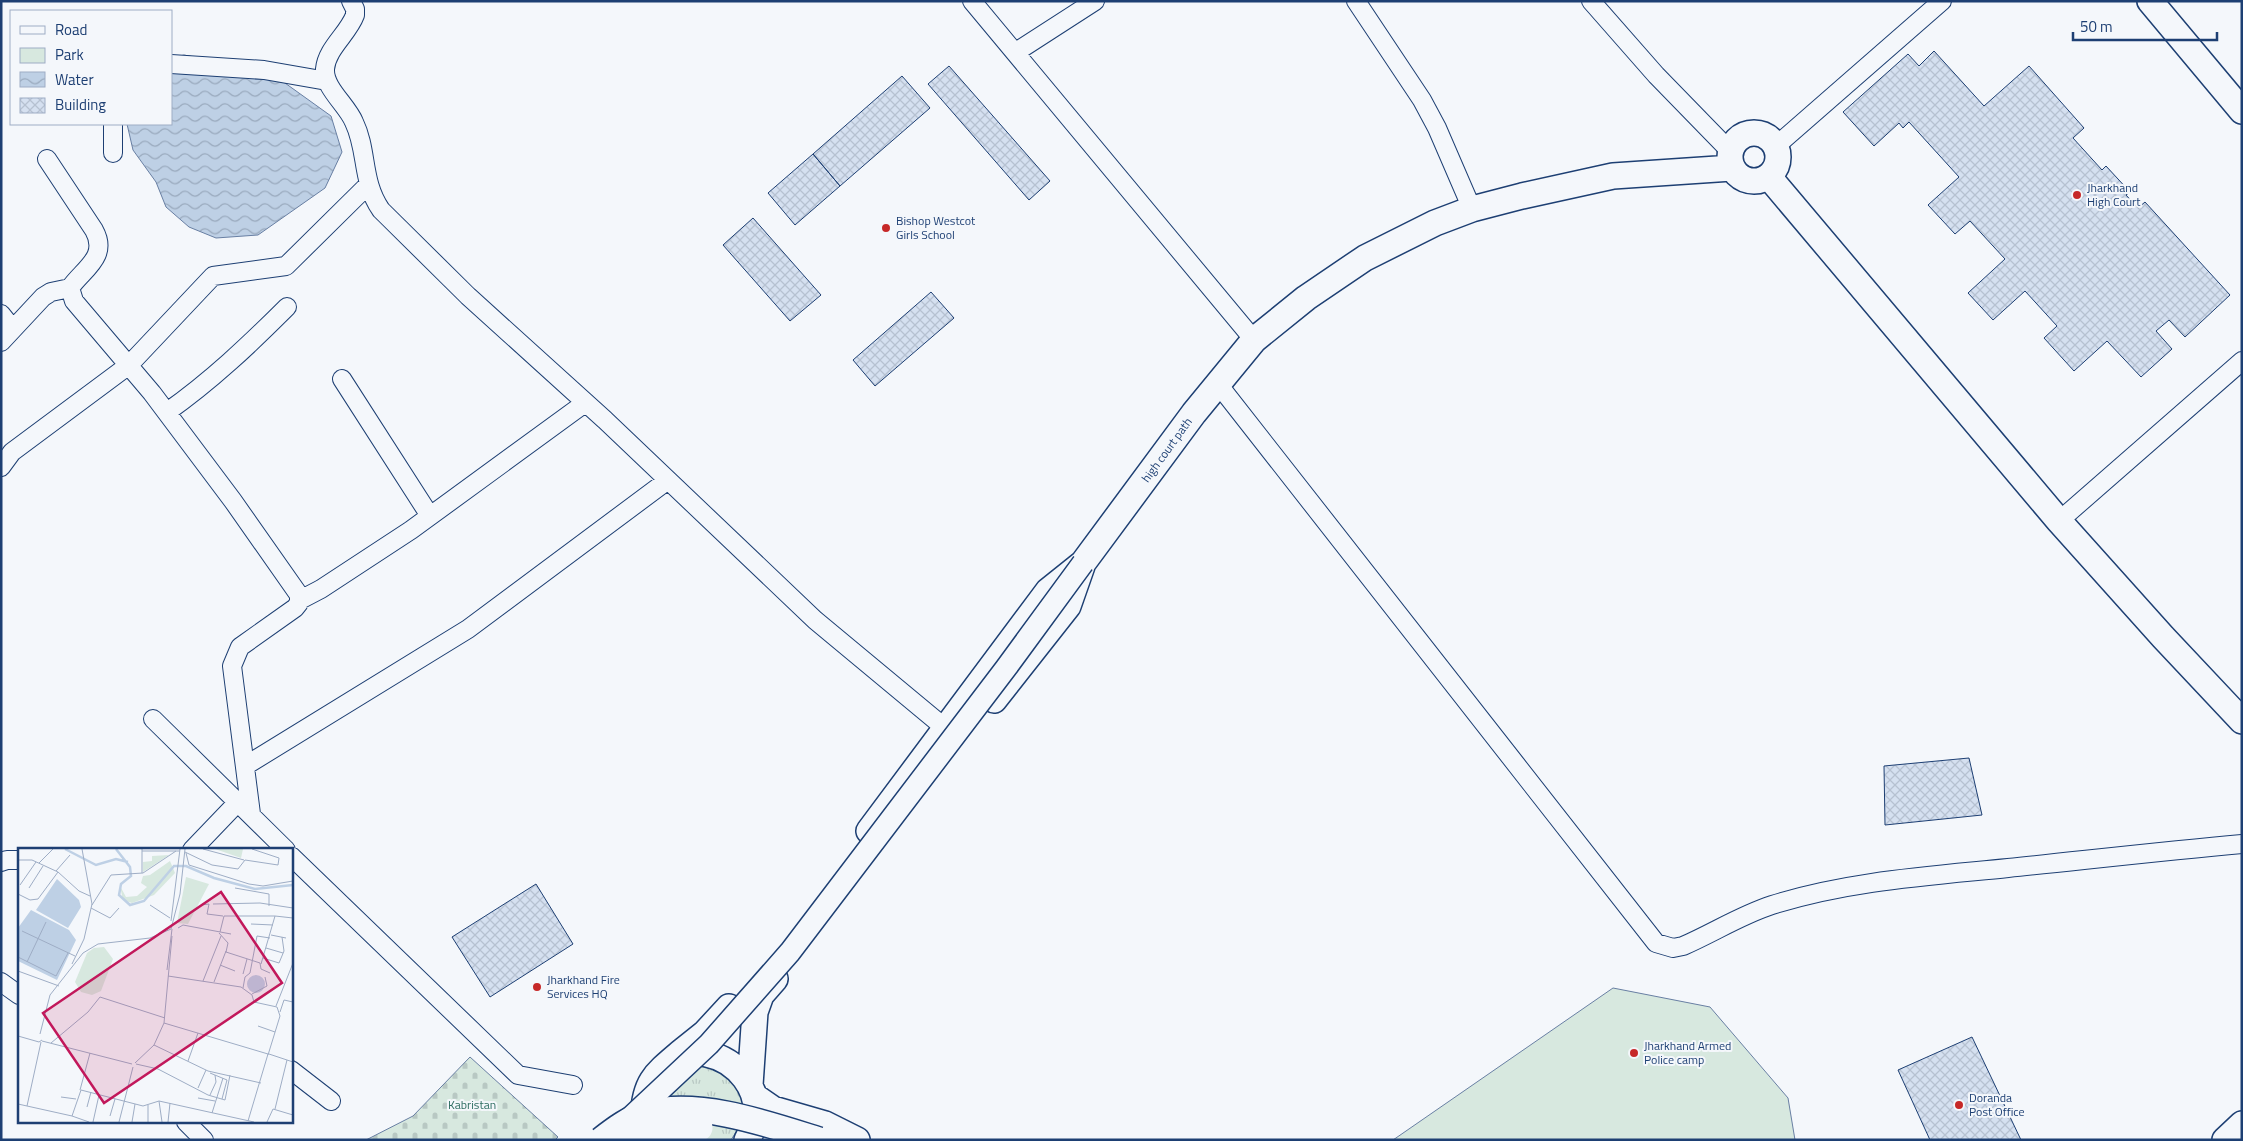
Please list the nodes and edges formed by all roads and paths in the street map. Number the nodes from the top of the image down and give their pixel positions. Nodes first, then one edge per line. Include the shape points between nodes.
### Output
1 (351, 1) edge
2 (972, 1) edge
3 (1095, 1) edge
4 (1356, 1) edge
5 (1591, 1) edge
6 (1942, 1) edge
7 (2150, 1) edge
8 (1016, 52) junction
9 (172, 64) edge
10 (327, 81) junction
11 (2240, 103) edge
12 (113, 125) edge
13 (1776, 146) junction
14 (113, 153) dead end
15 (47, 159) dead end
16 (1731, 160) junction
17 (1769, 177) junction
18 (368, 185) junction
19 (1472, 209) junction
20 (70, 288) junction
21 (287, 307) dead end
22 (1, 314) edge
23 (13, 329) junction
24 (1254, 340) junction
25 (1, 342) edge
26 (2242, 361) edge
27 (129, 365) junction
28 (342, 379) dead end
29 (1218, 384) junction
30 (585, 403) junction
31 (166, 412) junction
32 (1, 467) edge
33 (668, 480) junction
34 (430, 516) junction
35 (2059, 521) junction
36 (1083, 563) junction
37 (300, 600) junction
38 (153, 719) dead end
39 (2242, 721) edge
40 (945, 728) junction
41 (245, 766) junction
42 (245, 808) junction
43 (2242, 844) edge
44 (195, 848) edge
45 (284, 848) edge
46 (292, 857) edge
47 (18, 860) edge
48 (1, 862) edge
49 (1, 982) edge
50 (18, 994) edge
51 (680, 1053) junction
52 (292, 1071) edge
53 (658, 1072) junction
54 (573, 1085) dead end
55 (752, 1091) junction
56 (331, 1101) dead end
57 (188, 1124) edge
58 (2242, 1124) edge
59 (627, 1131) edge
60 (204, 1140) edge
61 (592, 1140) edge
62 (601, 1140) edge
63 (651, 1140) edge
64 (747, 1140) edge
65 (779, 1140) edge
66 (820, 1140) edge
67 (857, 1140) edge
68 (2225, 1140) edge

1 - 10 street via 355,15 326,61
2 - 8 street
3 - 8 street
4 - 19 street via 1422,100
5 - 16 street
6 - 13 street
7 - 11 main road
8 - 24 street
9 - 10 street via 264,70
10 - 18 street via 358,131
12 - 14 street
13 - 16 main road via 1764,135 1756,133 1740,137
13 - 17 main road via 1778,163
15 - 20 street via 99,242 91,265
16 - 17 main road via 1744,180 1753,182
16 - 19 main road, high court path via 1613,176
17 - 35 main road
18 - 27 street via 286,266 213,276
18 - 30 street via 372,198 390,219
19 - 24 main road, high court path via 1435,222 1366,258 1306,298
20 - 23 street via 43,297
20 - 27 street via 79,307
21 - 31 street via 221,370
22 - 23 street
23 - 25 street
24 - 29 main road, high court path
26 - 35 street
27 - 31 street
27 - 32 street via 12,452
28 - 34 street
29 - 36 main road, high court path
29 - 43 street via 1656,943 1674,948 1683,946 1763,908 1846,887
30 - 33 street
30 - 34 street
31 - 37 street via 296,588
33 - 40 street via 815,620
33 - 41 street via 468,629
34 - 37 street
35 - 39 main road
36 - 40 main road via 1048,591
36 - 55 main road via 1068,606 761,996 755,1012
36 - 59 street, bridge via 790,952
37 - 41 street via 291,610 250,638 235,656 232,678
38 - 42 street
40 - 51 main road via 789,937 740,997
41 - 42 street
42 - 44 street
42 - 45 street
46 - 54 street via 518,1075
47 - 48 street
49 - 50 street
51 - 53 main road
51 - 55 main road via 707,1054 732,1064
52 - 56 street
53 - 61 main road via 624,1111
53 - 63 main road via 644,1094 643,1120
55 - 64 main road via 755,1122
55 - 67 main road via 773,1109 825,1124
57 - 60 street
58 - 68 main road
59 - 62 main road, bridge
59 - 65 main road, bridge via 687,1127 741,1131
59 - 66 main road, bridge via 648,1113 692,1111 759,1121

